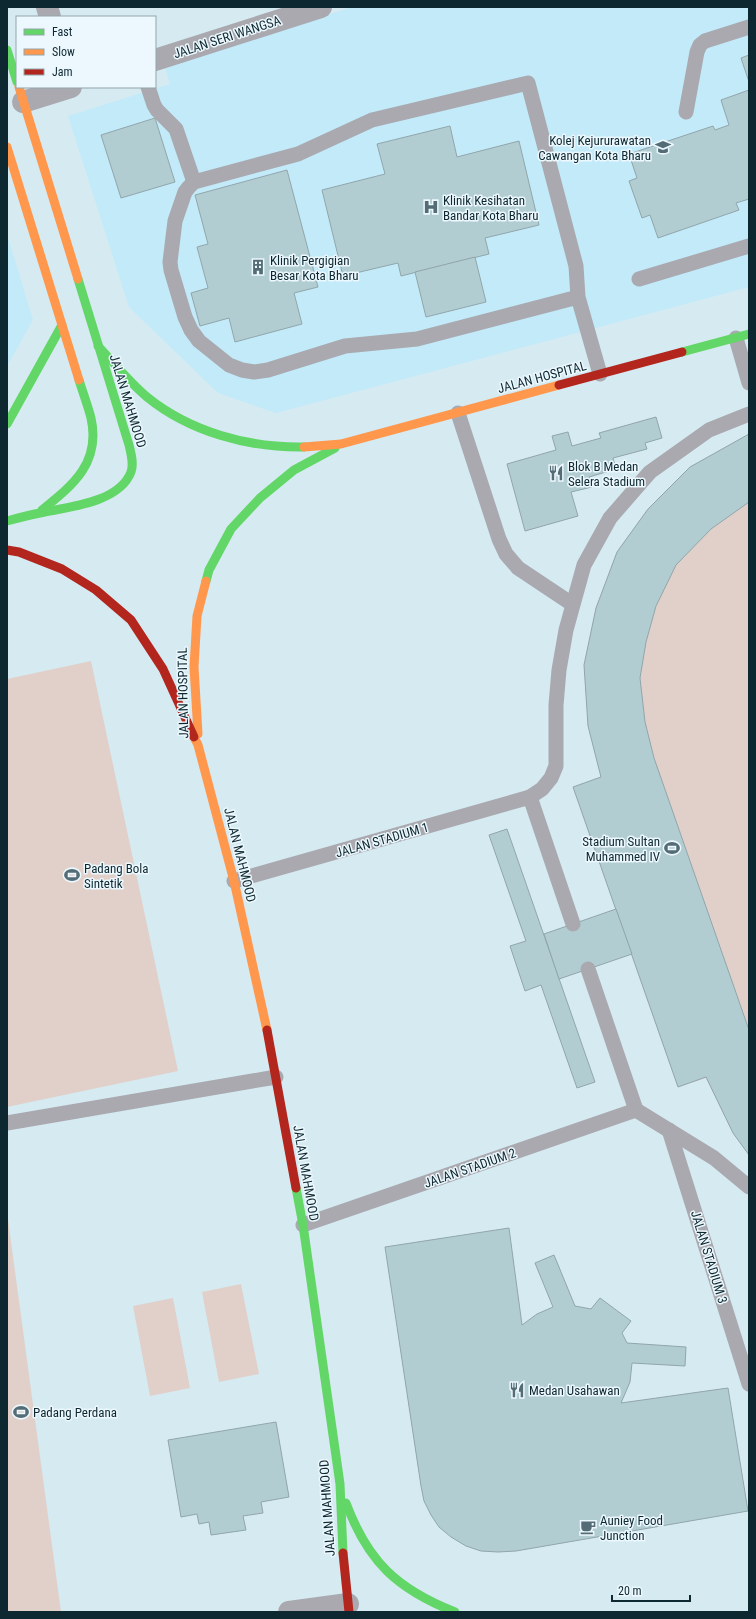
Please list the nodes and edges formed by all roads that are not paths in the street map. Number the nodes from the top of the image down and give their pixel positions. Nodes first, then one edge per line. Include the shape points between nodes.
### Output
1 (321, 7) edge
2 (749, 27) edge
3 (7, 50) edge
4 (156, 60) edge
5 (16, 78) edge
6 (54, 88) edge
7 (148, 88) edge
8 (20, 90) edge
9 (686, 112) dead end
10 (7, 147) edge
11 (194, 182) junction
12 (13, 185) edge
13 (749, 246) edge
14 (639, 279) dead end
15 (578, 297) junction
16 (62, 325) junction
17 (742, 336) edge
18 (98, 346) junction
19 (600, 374) junction
20 (749, 383) edge
21 (458, 413) junction
22 (749, 414) edge
23 (7, 424) edge
24 (341, 444) junction
25 (40, 512) junction
26 (7, 521) edge
27 (7, 550) edge
28 (572, 604) junction
29 (198, 745) junction
30 (530, 798) junction
31 (234, 881) junction
32 (573, 924) dead end
33 (588, 969) dead end
34 (276, 1077) junction
35 (636, 1110) junction
36 (7, 1124) edge
37 (670, 1130) junction
38 (749, 1187) edge
39 (303, 1225) junction
40 (749, 1384) edge
41 (340, 1484) junction
42 (348, 1608) edge
43 (289, 1612) edge
44 (455, 1612) edge

1 - 4 street, JALAN SERI WANGSA
2 - 9 lane via 705,41 700,45
3 - 5 main road, JALAN MAHMOOD
6 - 8 street
7 - 11 lane via 154,105 176,128
8 - 18 main road, JALAN MAHMOOD
10 - 12 main road
11 - 15 lane via 185,192 175,220 171,270 185,317 199,342 229,365 242,370 268,370 345,346 417,339
11 - 15 lane via 298,154 372,120 528,83 576,266
12 - 16 main road
13 - 14 lane
15 - 19 lane
16 - 23 main road
16 - 25 main road via 91,420 94,441 90,461 81,476
17 - 19 main road, JALAN HOSPITAL
17 - 20 lane
18 - 24 main road, JALAN HOSPITAL via 146,397 182,421 218,435 262,444 298,447
18 - 25 main road, JALAN MAHMOOD via 129,445 131,472 123,486 95,501
19 - 21 main road, JALAN HOSPITAL
21 - 24 main road, JALAN HOSPITAL
21 - 28 lane via 498,539 506,554 518,568
22 - 28 lane via 709,430 650,472 610,518 584,565
24 - 29 main road, JALAN HOSPITAL via 294,470 260,498 231,530 209,570 197,616 194,667
25 - 26 main road
27 - 29 main road, JALAN HOSPITAL via 19,552 62,570 96,590 130,620 163,669
28 - 30 lane via 559,670 556,766 551,778
29 - 31 main road, JALAN MAHMOOD
30 - 31 lane, JALAN STADIUM 1
30 - 32 lane
31 - 34 main road, JALAN MAHMOOD via 262,999
33 - 35 lane
34 - 36 lane
34 - 39 main road, JALAN MAHMOOD
35 - 37 lane
35 - 39 lane, JALAN STADIUM 2
37 - 38 lane via 714,1158
37 - 40 lane, JALAN STADIUM 3
39 - 41 main road, JALAN MAHMOOD
41 - 42 main road, JALAN MAHMOOD
41 - 44 main road via 350,1518 365,1546 384,1571 408,1590 435,1605
42 - 43 street

